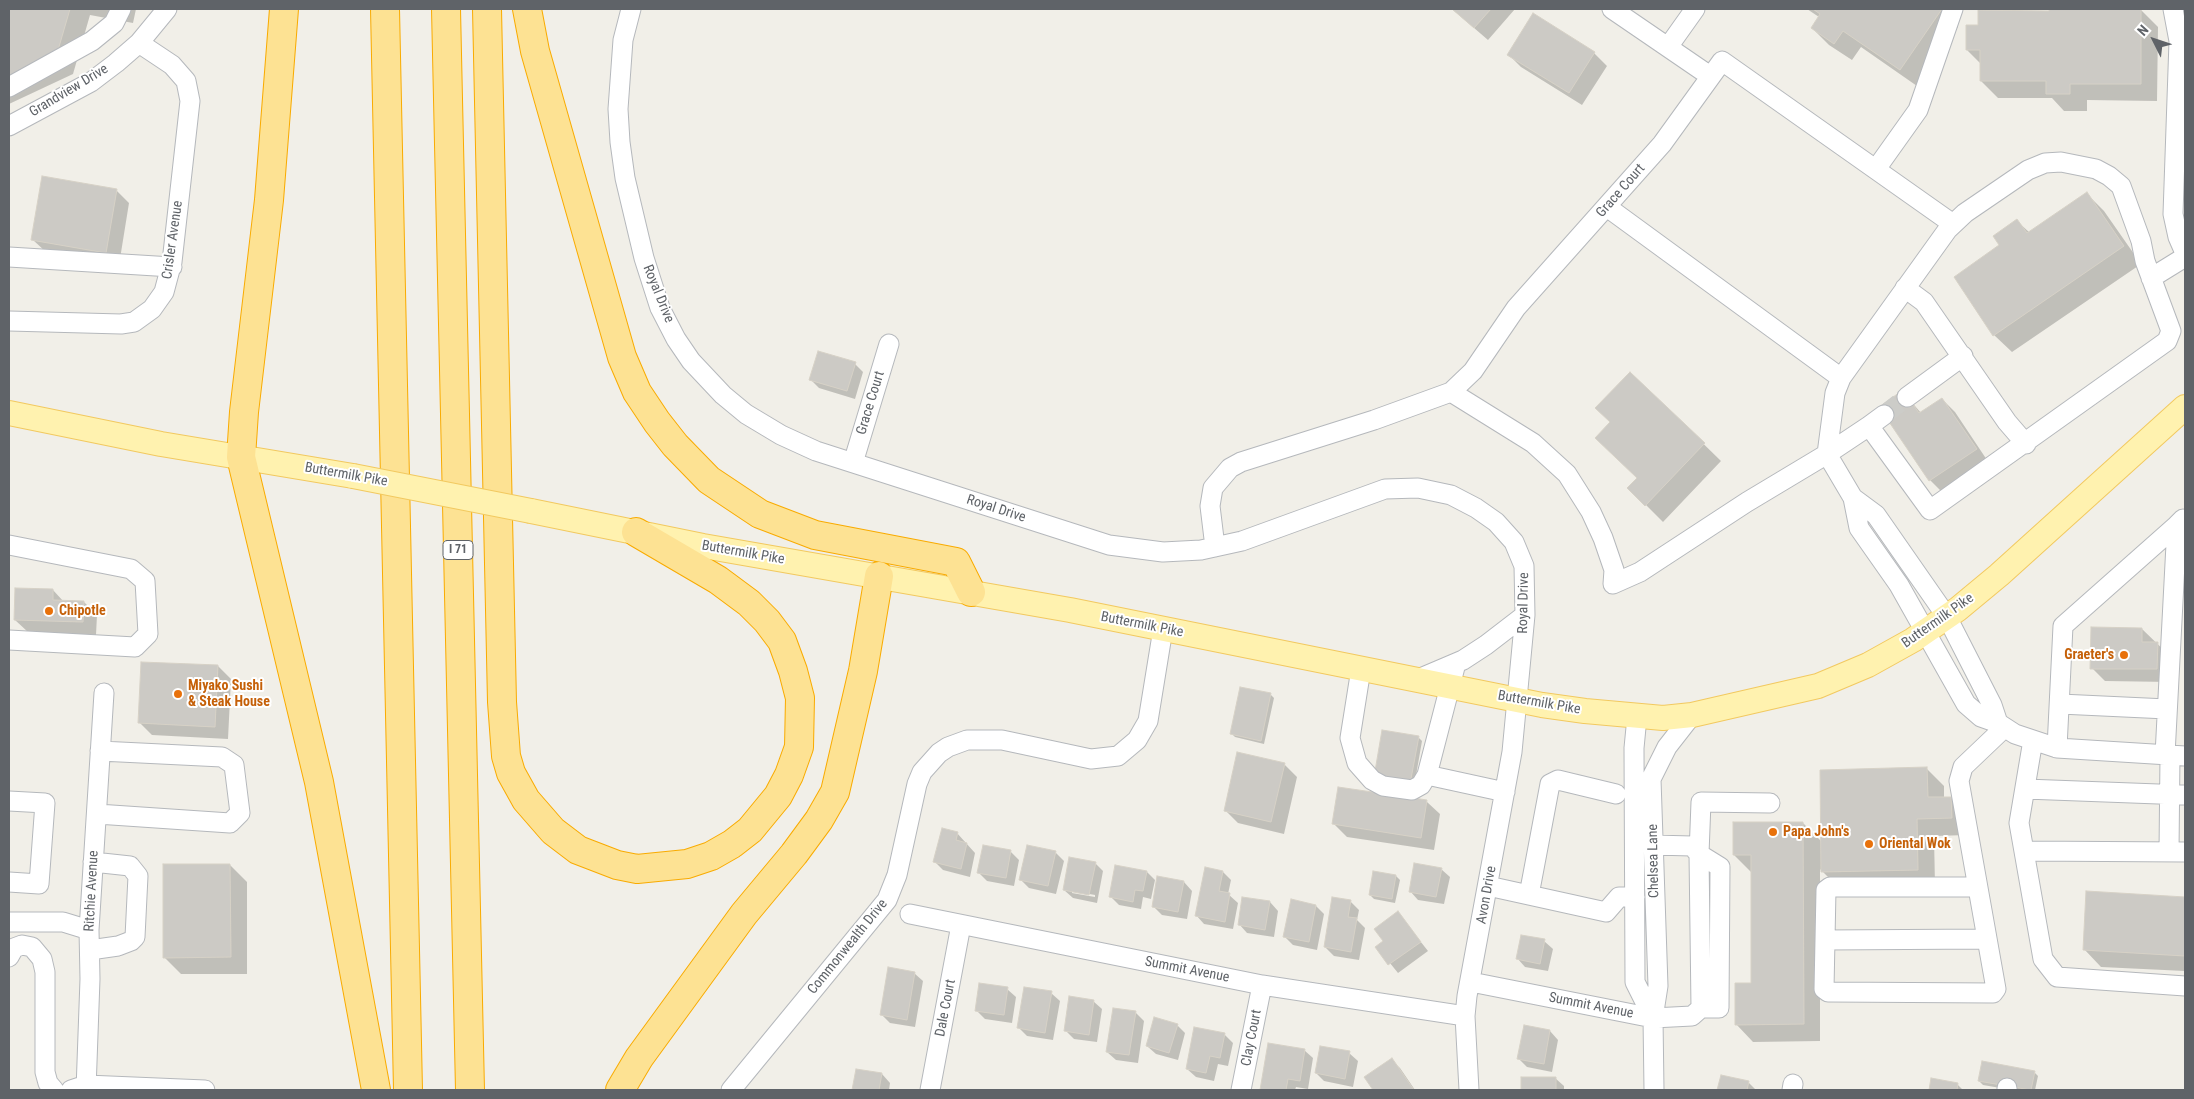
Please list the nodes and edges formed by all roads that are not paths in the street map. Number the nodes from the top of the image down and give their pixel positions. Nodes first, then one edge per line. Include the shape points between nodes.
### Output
1 (121, 9) edge
2 (167, 9) edge
3 (284, 9) edge
4 (385, 9) edge
5 (446, 9) edge
6 (487, 9) edge
7 (527, 9) edge
8 (631, 9) edge
9 (1612, 9) edge
10 (1695, 9) edge
11 (1953, 9) edge
12 (2174, 9) edge
13 (139, 43) junction
14 (1668, 46) junction
15 (2182, 67) edge
16 (1710, 76) junction
17 (9, 87) edge
18 (9, 126) edge
19 (1876, 169) junction
20 (1607, 208) junction
21 (1953, 224) junction
22 (2185, 255) edge
23 (9, 257) edge
24 (172, 267) junction
25 (2151, 278) junction
26 (1905, 288) junction
27 (9, 321) edge
28 (889, 344) dead end
29 (1963, 356) junction
30 (1842, 378) junction
31 (1451, 392) junction
32 (1907, 397) tunnel mouth
33 (2185, 407) edge
34 (9, 413) edge
35 (1884, 415) tunnel mouth
36 (1869, 426) junction
37 (2026, 444) junction
38 (1827, 454) junction
39 (241, 457) junction
40 (853, 463) junction
41 (1853, 498) junction
42 (2181, 521) edge
43 (636, 532) junction
44 (9, 545) edge
45 (1215, 547) junction
46 (879, 576) junction
47 (971, 592) junction
48 (1525, 614) junction
49 (1947, 617) junction
50 (1163, 629) junction
51 (1924, 632) junction
52 (9, 640) edge
53 (1456, 663) junction
54 (1361, 668) junction
55 (1416, 680) junction
56 (1450, 687) junction
57 (104, 693) dead end
58 (1518, 700) junction
59 (2060, 704) junction
60 (2167, 709) junction
61 (1692, 715) junction
62 (1637, 717) junction
63 (2001, 726) junction
64 (2033, 740) junction
65 (2057, 748) junction
66 (100, 751) junction
67 (2173, 756) edge
68 (1427, 775) junction
69 (2025, 789) junction
70 (1505, 792) junction
71 (1616, 794) dead end
72 (2177, 794) edge
73 (9, 801) edge
74 (1770, 803) dead end
75 (9, 814) edge
76 (97, 814) junction
77 (44, 816) junction
78 (1653, 845) junction
79 (2024, 851) junction
80 (2177, 852) edge
81 (1699, 854) junction
82 (93, 862) junction
83 (9, 882) edge
84 (1488, 886) junction
85 (1977, 887) junction
86 (1530, 895) junction
87 (1635, 897) junction
88 (910, 914) dead end
89 (9, 922) edge
90 (961, 925) junction
91 (89, 930) junction
92 (1987, 939) junction
93 (1826, 940) junction
94 (90, 950) junction
95 (9, 957) edge
96 (1471, 982) junction
97 (1262, 985) junction
98 (2185, 986) edge
99 (1465, 1016) junction
100 (1653, 1018) junction
101 (81, 1088) edge
102 (54, 1090) edge
103 (205, 1090) edge
104 (376, 1090) edge
105 (408, 1090) edge
106 (470, 1090) edge
107 (620, 1090) edge
108 (731, 1090) edge
109 (930, 1090) edge
110 (1241, 1090) edge
111 (1469, 1090) edge
112 (1654, 1090) edge

1 - 17 street via 114,23 92,41
2 - 13 street, Grandview Drive
3 - 39 highway via 269,200
4 - 105 highway
5 - 106 highway, I 71
6 - 43 highway via 501,683 506,756 511,774 526,800 553,832 578,850 617,865 638,868 687,864 711,856 750,830 778,796 789,775 799,747 800,698 782,641 749,603 718,580
7 - 47 highway via 535,51 622,357 637,392 657,422 709,480 760,514 815,534 956,562
8 - 40 street, Royal Drive via 619,79 620,142 644,258 660,308 691,361 746,414 816,451
9 - 14 street
10 - 14 street
11 - 19 street via 1918,110
12 - 15 street
13 - 18 street, Grandview Drive via 90,82
13 - 24 street, Crisler Avenue via 172,65 186,81 190,101
14 - 16 street
15 - 22 street via 2173,214
16 - 19 street, Grace Court via 1722,61
16 - 20 street, Grace Court via 1662,144
19 - 21 street
20 - 30 street
20 - 31 street, Grace Court via 1516,308 1473,371
21 - 25 street via 2028,170 2045,163 2060,162 2096,169 2121,186
21 - 26 street
22 - 25 street
23 - 24 street
24 - 27 street, Crisler Avenue via 164,292 152,309 134,322
25 - 37 street via 2171,331 2167,342
26 - 29 street via 1924,302
26 - 30 street
28 - 40 street, Grace Court
29 - 32 street
29 - 37 street
30 - 38 street via 1835,393
31 - 38 street via 1533,443 1567,474 1603,538 1614,570 1613,584 1640,572
31 - 45 street via 1230,468 1213,488 1210,506
33 - 49 main road, Buttermilk Pike via 1999,576
34 - 39 main road, Buttermilk Pike
35 - 36 street
36 - 37 street via 1930,510
36 - 38 street
38 - 41 street
39 - 43 main road, Buttermilk Pike, bridge
39 - 104 highway via 319,782
40 - 45 street, Royal Drive via 1109,545 1163,552
41 - 49 street via 1876,514
41 - 51 street via 1858,528 1899,585
42 - 59 street via 2062,626
42 - 60 street
43 - 46 main road, Buttermilk Pike
44 - 52 street via 131,569 145,581 148,634 135,647
45 - 48 street, Royal Drive via 1242,542 1385,489 1418,488 1451,495 1496,522 1514,542 1524,566
46 - 47 main road, Buttermilk Pike
46 - 107 highway via 863,671 835,792 819,820 744,914 639,1058
47 - 50 main road, Buttermilk Pike
48 - 53 street via 1486,645
48 - 58 street, Royal Drive
49 - 51 main road, Buttermilk Pike
49 - 63 street
50 - 54 main road, Buttermilk Pike
50 - 108 street, Commonwealth Drive via 1148,721 1137,740 1118,756 1091,759 1002,740 967,740 939,752 922,772 917,784 897,875 887,900
51 - 61 main road, Buttermilk Pike via 1868,665 1818,686
51 - 63 street via 1966,704 1981,717
53 - 55 street
53 - 56 street
54 - 55 main road, Buttermilk Pike
54 - 68 street via 1350,738 1358,763 1372,780 1384,786 1412,790 1421,785
55 - 56 main road, Buttermilk Pike
56 - 58 main road, Buttermilk Pike
56 - 68 street
57 - 66 street, Ritchie Avenue
58 - 62 main road, Buttermilk Pike
58 - 70 street, Avon Drive
59 - 60 street
59 - 65 street
60 - 67 street
61 - 62 main road, Buttermilk Pike
61 - 78 street, Chelsea Lane via 1666,746 1652,779
62 - 87 street, Chelsea Lane via 1634,748
63 - 64 street
63 - 85 street via 1963,767 1959,780
64 - 65 street
64 - 69 street
65 - 67 street
66 - 76 street, Ritchie Avenue
66 - 76 street via 222,757 234,765 240,813 230,823
67 - 72 street
68 - 70 street
69 - 72 street
69 - 79 street via 2019,823
70 - 84 street, Avon Drive
71 - 86 street via 1558,780 1550,784
72 - 80 street
73 - 77 street via 44,803
74 - 81 street via 1700,802
75 - 77 street
76 - 82 street, Ritchie Avenue
77 - 83 street via 39,884
78 - 81 street via 1692,846
78 - 100 street, Chelsea Lane via 1658,986
79 - 80 street
79 - 98 street via 2043,959 2057,977
81 - 100 street, Summit Avenue via 1701,1008 1692,1016
82 - 91 street, Ritchie Avenue
82 - 94 street via 130,866 138,876 136,937 118,946
84 - 86 street
84 - 96 street, Avon Drive
85 - 92 street
85 - 93 street via 1830,887 1826,890
86 - 87 street via 1606,912 1620,897
87 - 100 street, Chelsea Lane via 1635,982
88 - 90 street, Summit Avenue
89 - 91 street via 63,922
90 - 97 street, Summit Avenue
90 - 109 street, Dale Court
91 - 94 street, Ritchie Avenue
92 - 93 street
92 - 93 street via 1996,989 1993,993 1828,992 1824,989
94 - 101 street, Ritchie Avenue
95 - 102 street via 14,948 22,945 32,947 42,959 45,972 45,1072
96 - 99 street, Avon Drive
96 - 100 street, Summit Avenue
97 - 99 street, Summit Avenue
97 - 110 street, Clay Court
99 - 111 street, Avon Drive
100 - 112 street, Chelsea Lane
101 - 103 street

